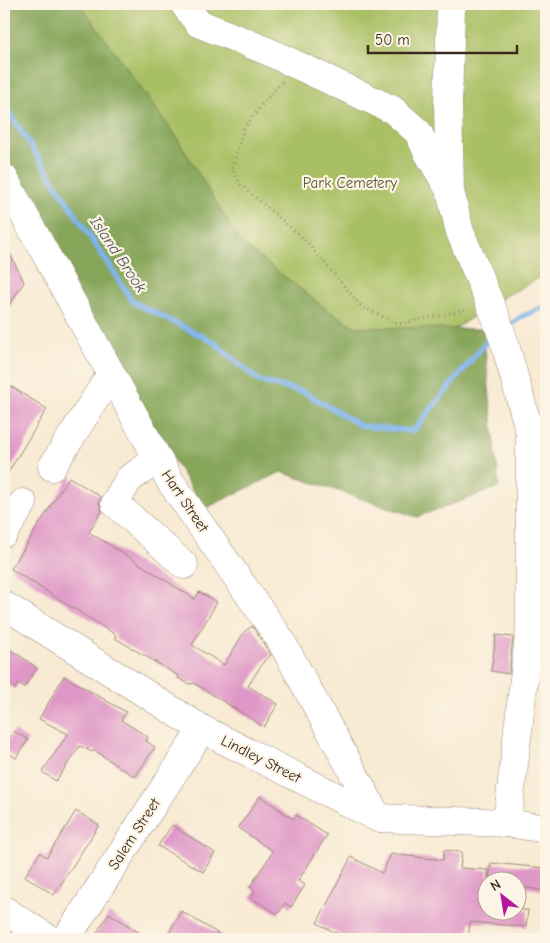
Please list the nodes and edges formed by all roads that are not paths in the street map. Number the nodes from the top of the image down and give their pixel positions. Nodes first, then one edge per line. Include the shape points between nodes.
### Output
1 (184, 4) edge
2 (453, 4) edge
3 (4, 178) edge
4 (450, 191) junction
5 (112, 374) junction
6 (158, 459) junction
7 (52, 467) dead end
8 (23, 503) dead end
9 (4, 533) edge
10 (184, 566) dead end
11 (4, 605) edge
12 (202, 729) junction
13 (378, 818) junction
14 (507, 824) junction
15 (546, 828) edge
16 (4, 910) edge
17 (49, 939) edge
18 (66, 939) edge

1 - 4 street via 198,23 394,110 418,132
2 - 4 street via 448,104
3 - 5 street, Hart Street
4 - 14 street via 460,232 497,322 530,433 530,628
5 - 6 street, Hart Street
5 - 7 street
6 - 10 street via 129,479 115,503
6 - 13 street, Hart Street via 280,639
8 - 9 street
11 - 12 street, Lindley Street
12 - 13 street, Lindley Street
12 - 18 street, Salem Street
13 - 14 street, Lindley Street
14 - 15 street, Lindley Street
16 - 17 street

